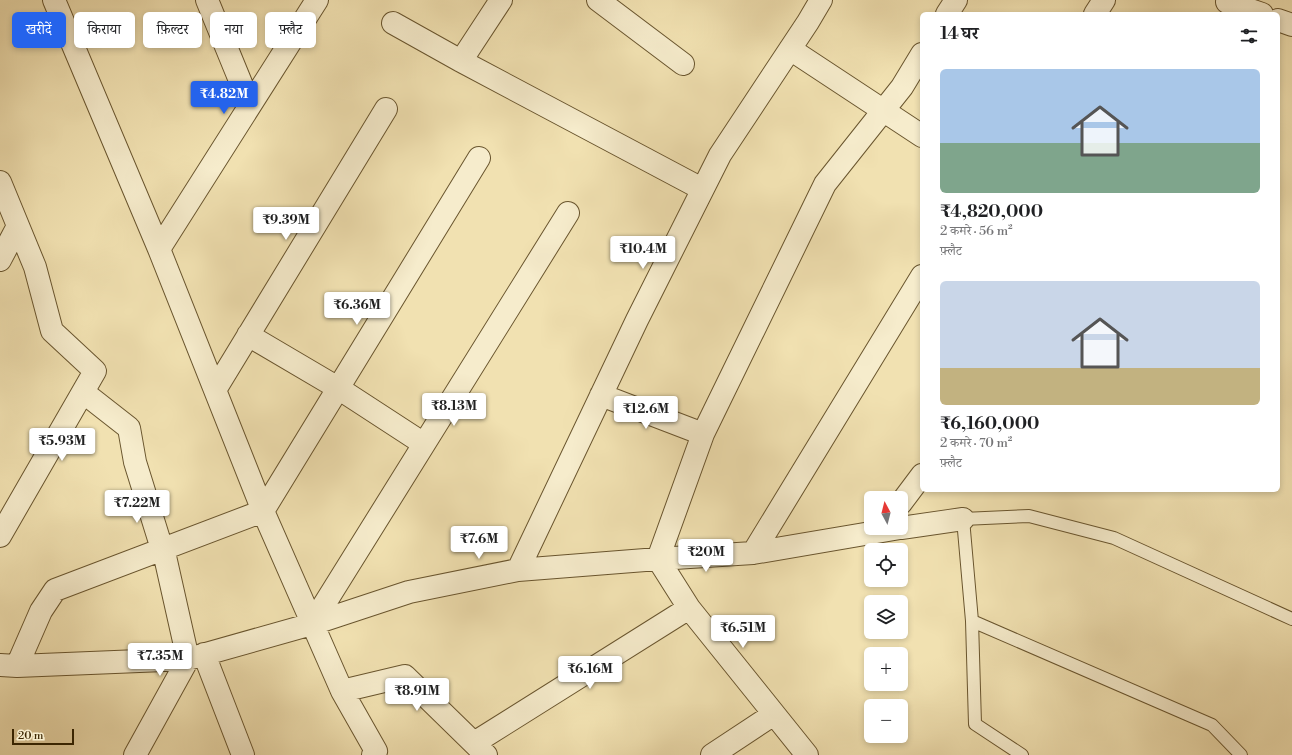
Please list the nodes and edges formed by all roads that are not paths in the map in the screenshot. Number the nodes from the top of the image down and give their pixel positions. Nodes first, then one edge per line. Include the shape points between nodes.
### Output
1 (54, 0) edge
2 (207, 0) edge
3 (317, 0) edge
4 (501, 0) edge
5 (598, 0) edge
6 (821, 0) edge
7 (956, 0) edge
8 (1104, 0) edge
9 (1227, 2) dead end
10 (948, 12) edge
11 (1096, 12) edge
12 (1256, 12) edge
13 (393, 24) dead end
14 (790, 49) junction
15 (920, 57) edge
16 (461, 61) junction
17 (683, 64) dead end
18 (250, 105) junction
19 (386, 109) dead end
20 (883, 111) junction
21 (920, 135) edge
22 (479, 158) dead end
23 (0, 182) edge
24 (702, 189) junction
25 (568, 213) dead end
26 (18, 226) junction
27 (159, 249) junction
28 (0, 258) edge
29 (920, 279) edge
30 (248, 335) junction
31 (338, 388) junction
32 (215, 390) junction
33 (83, 392) junction
34 (602, 395) junction
35 (703, 434) junction
36 (424, 444) junction
37 (920, 478) edge
38 (908, 494) edge
39 (263, 511) junction
40 (963, 520) junction
41 (908, 527) edge
42 (864, 534) edge
43 (0, 536) edge
44 (162, 549) junction
45 (752, 553) junction
46 (658, 559) junction
47 (518, 570) junction
48 (689, 608) junction
49 (1292, 620) edge
50 (972, 621) junction
51 (312, 624) junction
52 (196, 656) junction
53 (8, 665) edge
54 (342, 692) junction
55 (774, 714) junction
56 (480, 749) edge
57 (135, 755) edge
58 (243, 755) edge
59 (373, 755) edge
60 (712, 755) edge
61 (807, 755) edge
62 (1022, 755) edge
63 (1241, 755) edge

1 - 27 street
2 - 18 street
3 - 18 street
4 - 16 street
5 - 17 street
6 - 14 street
7 - 10 street
8 - 11 street
9 - 12 street
13 - 16 street
14 - 20 street
14 - 24 street via 720,154
15 - 20 street via 902,87
16 - 24 street
18 - 27 street
19 - 30 street
20 - 21 street
20 - 35 street via 824,184
22 - 31 street
23 - 26 street
24 - 34 street
25 - 36 street
26 - 28 street
26 - 33 street via 35,267 52,331 95,371
27 - 32 street
29 - 45 street
30 - 31 street
30 - 32 street
31 - 36 street
31 - 39 street
32 - 39 street
33 - 43 street
33 - 44 street via 129,428 135,462
34 - 35 street
34 - 47 street
35 - 46 street
36 - 51 street
37 - 38 street
39 - 44 street
39 - 51 street
40 - 41 street
40 - 49 lane via 1029,516 1114,538
40 - 50 lane
42 - 45 street
44 - 52 street
44 - 53 street via 55,590
45 - 46 street
46 - 47 street
46 - 48 street
47 - 51 street via 409,592
48 - 55 street
48 - 56 street
50 - 62 lane via 975,724
50 - 63 lane via 1212,725
51 - 52 street
51 - 54 street
52 - 53 street
52 - 57 street
52 - 58 street
54 - 56 street via 405,676
54 - 59 street via 376,751
55 - 60 street
55 - 61 street

